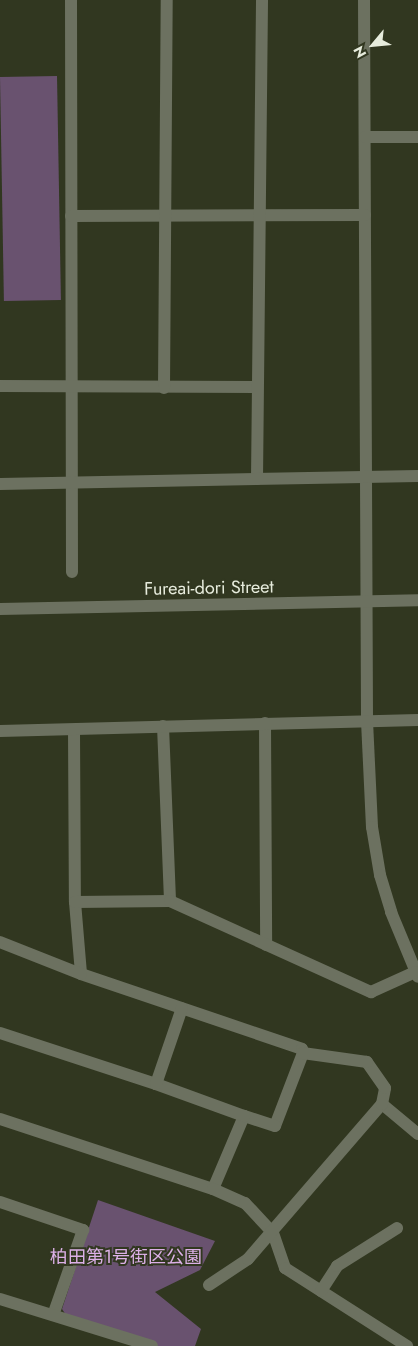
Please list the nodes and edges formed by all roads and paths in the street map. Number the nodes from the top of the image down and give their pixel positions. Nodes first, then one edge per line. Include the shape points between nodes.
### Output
1 (71, 0) edge
2 (167, 0) edge
3 (262, 0) edge
4 (364, 0) edge
5 (365, 137) junction
6 (418, 137) edge
7 (259, 215) junction
8 (366, 215) junction
9 (71, 216) junction
10 (165, 216) junction
11 (0, 386) edge
12 (72, 386) junction
13 (257, 387) junction
14 (164, 388) junction
15 (418, 476) edge
16 (368, 477) junction
17 (256, 479) junction
18 (72, 482) junction
19 (0, 484) edge
20 (72, 572) dead end
21 (418, 600) edge
22 (367, 601) junction
23 (0, 609) edge
24 (418, 720) edge
25 (367, 721) junction
26 (265, 723) junction
27 (163, 726) junction
28 (74, 730) junction
29 (0, 731) edge
30 (170, 901) junction
31 (75, 902) junction
32 (0, 942) edge
33 (266, 945) junction
34 (81, 974) junction
35 (417, 974) edge
36 (182, 1008) junction
37 (0, 1033) edge
38 (303, 1052) junction
39 (156, 1084) junction
40 (382, 1104) junction
41 (244, 1116) junction
42 (0, 1119) edge
43 (418, 1134) edge
44 (213, 1188) junction
45 (0, 1202) edge
46 (397, 1228) dead end
47 (273, 1232) junction
48 (209, 1285) dead end
49 (320, 1291) junction
50 (0, 1299) edge
51 (53, 1315) junction
52 (152, 1346) edge
53 (407, 1346) edge

1 - 9 street
2 - 10 street
3 - 7 street
4 - 5 street
5 - 6 street
5 - 8 street
7 - 8 street
7 - 10 street
7 - 13 street
8 - 16 street
9 - 10 street
9 - 12 street
10 - 14 street
11 - 12 street
12 - 14 street
12 - 18 street
13 - 14 street
13 - 17 street
15 - 16 street
16 - 17 street
16 - 22 street
17 - 18 street
18 - 19 street
18 - 20 street
21 - 22 street, Fureai-dori Street
22 - 23 street, Fureai-dori Street
22 - 25 street
24 - 25 street
25 - 26 street
25 - 35 street via 376,852 391,912
26 - 27 street
26 - 33 street
27 - 28 street
27 - 30 street
28 - 29 street
28 - 31 street
30 - 31 street
30 - 33 street
31 - 34 street
32 - 34 street
33 - 35 street via 371,992
34 - 36 street
36 - 38 street via 300,1046
36 - 39 street
37 - 39 street
38 - 40 street via 367,1062 385,1088
38 - 41 street via 275,1126
39 - 41 street
40 - 43 street
40 - 47 street
41 - 44 street
42 - 44 street
44 - 47 street via 245,1204
45 - 51 street via 83,1230
46 - 49 street via 337,1266
47 - 48 street via 248,1259
47 - 49 street via 285,1268
49 - 53 street
50 - 51 street
51 - 52 street

